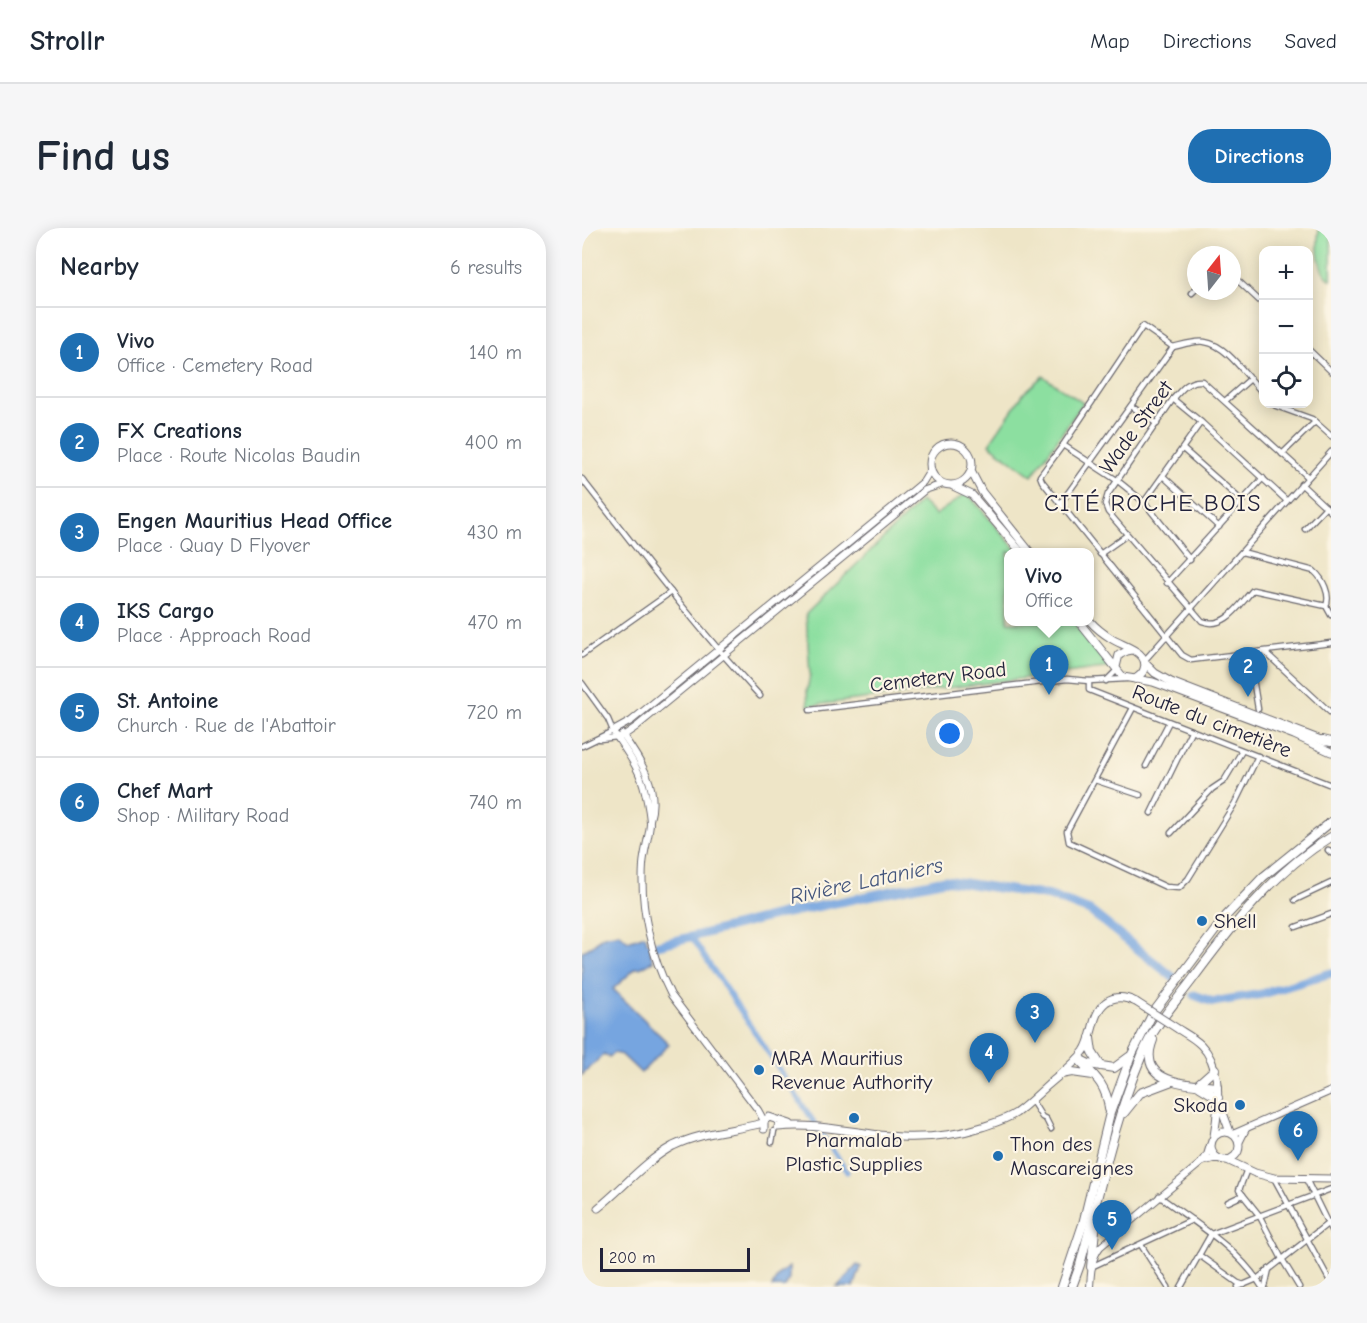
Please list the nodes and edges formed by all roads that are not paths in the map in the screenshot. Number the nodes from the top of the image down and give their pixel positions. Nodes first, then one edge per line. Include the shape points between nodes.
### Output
1 (1241, 284) edge
2 (1259, 301) edge
3 (1173, 346) junction
4 (1313, 354) edge
5 (1331, 371) edge
6 (1249, 380) junction
7 (1259, 390) edge
8 (1173, 399) junction
9 (1225, 401) junction
10 (1131, 406) junction
11 (1282, 408) edge
12 (1202, 422) junction
13 (1315, 422) junction
14 (1157, 424) junction
15 (1331, 436) edge
16 (1064, 445) junction
17 (1183, 449) junction
18 (1331, 452) edge
19 (1282, 454) junction
20 (1091, 463) junction
21 (931, 469) junction
22 (971, 471) junction
23 (1164, 477) junction
24 (1308, 477) junction
25 (1263, 478) junction
26 (582, 479) edge
27 (1118, 481) junction
28 (946, 484) junction
29 (1301, 484) junction
30 (1286, 500) junction
31 (1242, 501) junction
32 (1144, 502) junction
33 (1060, 504) junction
34 (1326, 507) junction
35 (1331, 512) edge
36 (1219, 527) junction
37 (1305, 530) dead end
38 (1127, 535) junction
39 (1018, 548) edge
40 (1027, 548) edge
41 (1242, 552) junction
42 (1100, 554) junction
43 (1190, 560) junction
44 (1167, 583) junction
45 (671, 592) junction
46 (1330, 595) edge
47 (1326, 606) junction
48 (1190, 609) junction
49 (1331, 615) edge
50 (1094, 625) edge
51 (1083, 626) edge
52 (1165, 636) junction
53 (1331, 643) edge
54 (1159, 644) junction
55 (718, 650) junction
56 (1137, 652) junction
57 (1265, 652) junction
58 (1249, 654) junction
59 (582, 655) edge
60 (723, 656) junction
61 (1145, 662) junction
62 (1116, 668) junction
63 (1130, 679) junction
64 (1089, 681) junction
65 (1106, 681) junction
66 (582, 683) edge
67 (760, 696) dead end
68 (1133, 708) junction
69 (1258, 709) dead end
70 (810, 710) dead end
71 (1331, 713) edge
72 (1168, 722) junction
73 (1191, 731) junction
74 (618, 733) junction
75 (1328, 742) edge
76 (582, 746) edge
77 (1242, 751) junction
78 (1331, 752) edge
79 (1258, 756) junction
80 (1146, 766) dead end
81 (1095, 780) junction
82 (1331, 785) edge
83 (1140, 795) dead end
84 (1151, 813) dead end
85 (1331, 822) edge
86 (1171, 833) dead end
87 (1331, 837) edge
88 (1331, 883) edge
89 (1295, 900) dead end
90 (1331, 914) edge
91 (1296, 927) dead end
92 (1156, 1028) junction
93 (1090, 1038) junction
94 (1131, 1056) junction
95 (1078, 1059) junction
96 (1101, 1066) junction
97 (1215, 1069) junction
98 (1061, 1074) junction
99 (1093, 1076) junction
100 (1172, 1081) junction
101 (1197, 1085) junction
102 (1217, 1087) junction
103 (1331, 1091) edge
104 (1218, 1099) junction
105 (1032, 1101) junction
106 (1109, 1116) junction
107 (1118, 1121) junction
108 (770, 1124) junction
109 (1252, 1126) junction
110 (1051, 1129) dead end
111 (1232, 1133) junction
112 (1214, 1136) junction
113 (772, 1142) dead end
114 (1239, 1143) junction
115 (1210, 1145) junction
116 (1238, 1152) junction
117 (1224, 1160) junction
118 (1202, 1162) junction
119 (1246, 1169) junction
120 (1103, 1177) junction
121 (1274, 1178) junction
122 (1305, 1179) junction
123 (1331, 1179) edge
124 (1331, 1189) edge
125 (1243, 1195) junction
126 (1314, 1195) junction
127 (1159, 1196) junction
128 (1228, 1202) dead end
129 (1289, 1205) junction
130 (598, 1208) dead end
131 (1259, 1215) junction
132 (1192, 1220) junction
133 (1329, 1223) edge
134 (1331, 1230) edge
135 (1211, 1234) junction
136 (1306, 1240) junction
137 (1141, 1245) junction
138 (1199, 1256) junction
139 (1282, 1259) junction
140 (1091, 1267) junction
141 (1269, 1269) junction
142 (1257, 1279) junction
143 (1331, 1283) edge
144 (1241, 1286) edge
145 (1062, 1287) edge
146 (1072, 1287) edge
147 (1090, 1287) edge
148 (1168, 1287) edge
149 (1180, 1287) edge
150 (1264, 1287) edge
151 (1299, 1287) edge

1 - 2 street
3 - 6 street via 1205,341 1245,370
3 - 10 street
3 - 16 street via 1143,326
4 - 5 street
6 - 7 street
6 - 9 street
8 - 9 street, Wade Street via 1195,380 1202,381
8 - 12 street
8 - 14 street, Wade Street
9 - 19 street
10 - 14 street
10 - 20 street
11 - 13 street
12 - 17 street
12 - 25 street
13 - 15 street
13 - 19 street
14 - 27 street, Wade Street
16 - 20 street
16 - 33 street via 1040,476
17 - 23 street
17 - 31 street
18 - 24 street
19 - 24 street
20 - 27 street
20 - 33 street
21 - 22 main road via 932,455 949,444 968,452
21 - 28 main road via 937,480
21 - 55 street via 911,492
22 - 28 main road via 962,482
22 - 40 main road via 982,492
23 - 32 street
23 - 36 street
24 - 29 street
25 - 30 street
25 - 31 street
26 - 45 street
27 - 32 street
27 - 38 street, Wade Street via 1105,504
28 - 39 main road via 972,495
28 - 60 street via 926,490
29 - 30 street
29 - 34 street
30 - 41 street
31 - 36 street
32 - 43 street
33 - 42 street
34 - 35 street
34 - 37 street
36 - 43 street
38 - 42 street
38 - 44 street, Wade Street
41 - 46 street via 1309,568 1320,576
41 - 48 street
42 - 52 street
43 - 44 street
44 - 48 street, Wade Street
45 - 55 street
45 - 59 street
46 - 47 street
47 - 48 street, Wade Street via 1253,590 1225,621 1210,624
47 - 49 street
48 - 52 street
50 - 56 main road
51 - 62 main road
52 - 54 street
52 - 58 street via 1191,660
53 - 57 street
54 - 56 street via 1146,652
54 - 61 street
55 - 60 street
55 - 74 street
56 - 61 main road
56 - 62 main road via 1123,652
57 - 58 street
57 - 71 street
58 - 69 street
60 - 67 street
60 - 74 street via 636,727
61 - 63 main road via 1141,675
61 - 75 main road via 1171,682
62 - 63 main road
62 - 65 street
63 - 65 street, Cemetery Road
63 - 78 main road via 1153,682
64 - 65 street, Cemetery Road
64 - 68 street, Route du cimetière via 1089,690
64 - 70 street, Cemetery Road via 1067,679
66 - 74 street
68 - 72 street, Route du cimetière
68 - 81 street
72 - 73 street, Route du cimetière
72 - 80 street
73 - 77 street, Route du cimetière
73 - 84 street
74 - 76 street
74 - 108 street via 637,756 652,791 654,809 643,891 658,966 671,995
77 - 79 street, Route du cimetière
77 - 86 street via 1224,781
79 - 81 street via 1210,845 1182,886 1174,889 1069,842 1067,831
79 - 82 street, Route du cimetière
81 - 83 street
85 - 94 highway via 1263,877 1226,916 1153,1013
87 - 92 highway via 1263,890
88 - 89 street
90 - 91 street
92 - 100 highway via 1150,1060 1156,1071
92 - 107 highway via 1142,1053
93 - 95 main road
93 - 96 highway via 1092,1052
93 - 97 main road, bridge via 1095,1018 1106,1003 1124,997 1201,1045
94 - 96 highway via 1114,1068
94 - 106 highway
95 - 96 highway
95 - 98 main road
95 - 99 highway
97 - 101 highway
97 - 102 main road
98 - 99 highway via 1079,1072
98 - 105 main road
99 - 106 highway via 1108,1096
100 - 101 highway
100 - 107 highway via 1140,1093
101 - 102 highway
101 - 104 highway
102 - 104 main road
103 - 109 street
104 - 111 main road
104 - 112 main road
105 - 108 main road via 1003,1120 957,1134 901,1137
105 - 110 street
106 - 145 highway via 1083,1224
107 - 120 highway
108 - 113 street
108 - 130 main road via 716,1132 675,1145 658,1155
109 - 111 street
109 - 114 street
111 - 112 main road
111 - 114 main road
112 - 115 main road
114 - 116 main road
115 - 117 main road via 1212,1152
115 - 118 street
116 - 117 main road
116 - 119 main road
117 - 118 street
117 - 119 main road
118 - 127 street
119 - 121 main road
119 - 125 street via 1239,1186
120 - 140 highway
120 - 146 highway
121 - 122 main road
121 - 129 street
122 - 123 main road
122 - 126 street
124 - 126 street
125 - 128 street
125 - 131 street
126 - 129 street
126 - 133 street
127 - 132 street
127 - 140 street via 1100,1247
129 - 131 street
129 - 136 street
131 - 135 street
131 - 139 street
132 - 135 street
132 - 137 street
133 - 134 street
133 - 136 street
135 - 138 street
135 - 142 street
136 - 139 street
136 - 143 street
137 - 140 street
137 - 148 street
138 - 144 street
138 - 149 street
139 - 141 street
139 - 151 street
140 - 147 street
141 - 142 street
141 - 150 street
142 - 144 street
142 - 150 street

